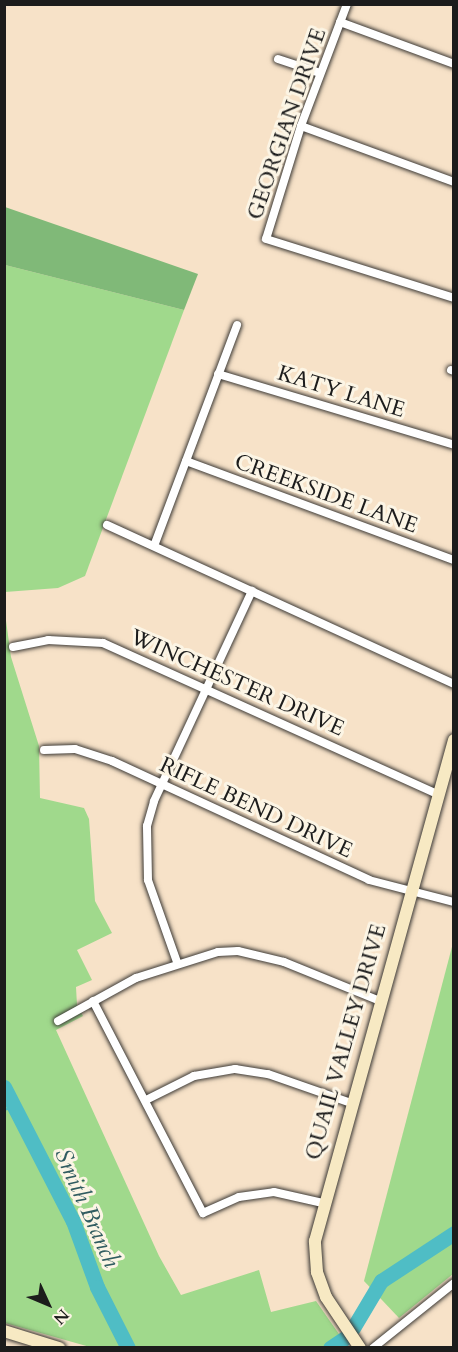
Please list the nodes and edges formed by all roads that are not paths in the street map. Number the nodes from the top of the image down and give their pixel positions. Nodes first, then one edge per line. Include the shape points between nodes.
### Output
1 (347, 4) edge
2 (340, 22) junction
3 (278, 59) dead end
4 (453, 64) edge
5 (320, 73) junction
6 (301, 126) junction
7 (453, 182) edge
8 (453, 298) edge
9 (237, 325) dead end
10 (218, 374) junction
11 (453, 445) edge
12 (186, 461) junction
13 (107, 525) dead end
14 (154, 546) junction
15 (453, 560) edge
16 (252, 591) junction
17 (14, 647) dead end
18 (453, 684) edge
19 (208, 689) junction
20 (453, 740) edge
21 (44, 750) dead end
22 (162, 785) junction
23 (438, 794) junction
24 (410, 890) junction
25 (453, 902) edge
26 (177, 962) junction
27 (93, 1001) junction
28 (380, 1001) junction
29 (58, 1021) dead end
30 (146, 1100) junction
31 (351, 1103) junction
32 (323, 1203) junction
33 (453, 1283) edge
34 (5, 1332) edge
35 (58, 1347) edge
36 (360, 1347) edge
37 (373, 1347) edge

1 - 2 street, GEORGIAN DRIVE
2 - 4 street
2 - 5 street, GEORGIAN DRIVE
3 - 5 street
5 - 6 street, GEORGIAN DRIVE
6 - 7 street
6 - 8 street, GEORGIAN DRIVE via 266,239
9 - 10 street
10 - 11 street, KATY LANE
10 - 12 street
12 - 14 street
12 - 15 street, CREEKSIDE LANE
13 - 14 street
14 - 16 street
16 - 18 street
16 - 19 street
17 - 19 street, WINCHESTER DRIVE via 48,640 103,643
19 - 22 street
19 - 23 street, WINCHESTER DRIVE
20 - 23 street, QUAIL VALLEY DRIVE
21 - 22 street, RIFLE BEND DRIVE via 75,749 92,754
22 - 24 street, RIFLE BEND DRIVE via 369,880
22 - 26 street via 147,826 146,864
23 - 24 street, QUAIL VALLEY DRIVE
24 - 25 street, RIFLE BEND DRIVE
24 - 28 street, QUAIL VALLEY DRIVE
26 - 27 street
26 - 28 street via 201,954 238,951 284,962
27 - 29 street
27 - 30 street
28 - 31 street, QUAIL VALLEY DRIVE
30 - 31 street via 194,1076 235,1069 268,1074
30 - 32 street via 203,1213 239,1197 274,1192
31 - 32 street, QUAIL VALLEY DRIVE
32 - 36 street, QUAIL VALLEY DRIVE via 315,1241 317,1272 326,1297
33 - 37 street
34 - 35 street

